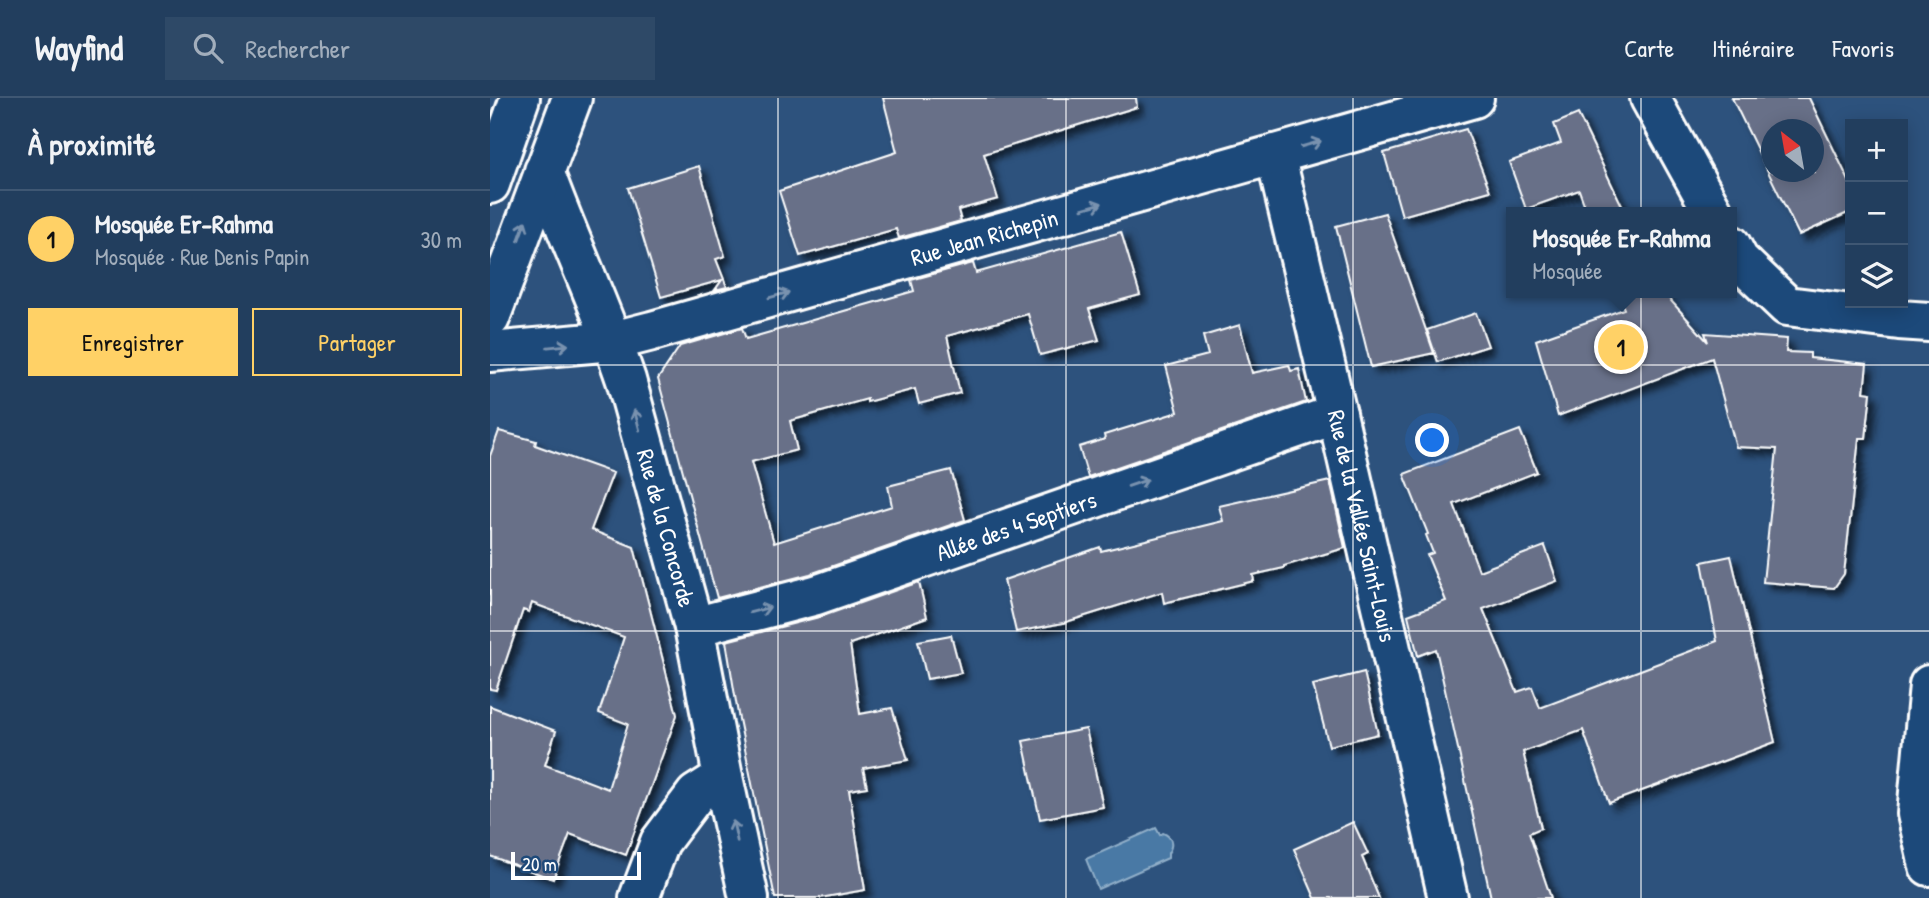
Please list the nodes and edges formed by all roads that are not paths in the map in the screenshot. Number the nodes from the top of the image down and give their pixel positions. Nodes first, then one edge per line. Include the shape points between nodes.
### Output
1 (520, 98) edge
2 (572, 98) edge
3 (1474, 98) edge
4 (1650, 98) edge
5 (1275, 154) junction
6 (544, 171) junction
7 (490, 184) edge
8 (1710, 207) edge
9 (1737, 256) edge
10 (490, 318) edge
11 (1929, 322) edge
12 (613, 341) junction
13 (490, 352) edge
14 (1336, 414) junction
15 (694, 628) junction
16 (1929, 685) edge
17 (723, 777) junction
18 (1929, 866) edge
19 (639, 898) edge
20 (749, 898) edge
21 (1448, 898) edge

1 - 7 street
2 - 6 street
5 -> 3 street, Rue Jean Richepin
4 - 8 street
12 -> 5 street, Rue Jean Richepin
5 - 14 street, Rue de la Vallée Saint-Louis
10 -> 6 street
6 - 12 street, Rue de la Concorde
9 - 11 street via 1787,306
13 -> 12 street, Rue Jean Richepin
15 -> 12 street, Rue de la Concorde
15 -> 14 street, Allée des 4 Septiers via 816,595
14 - 21 street, Rue de la Vallée Saint-Louis
15 - 17 street, Rue de la Concorde
16 - 18 street via 1917,814
17 - 19 street via 696,794 660,842
20 -> 17 street, Rue de la Concorde

